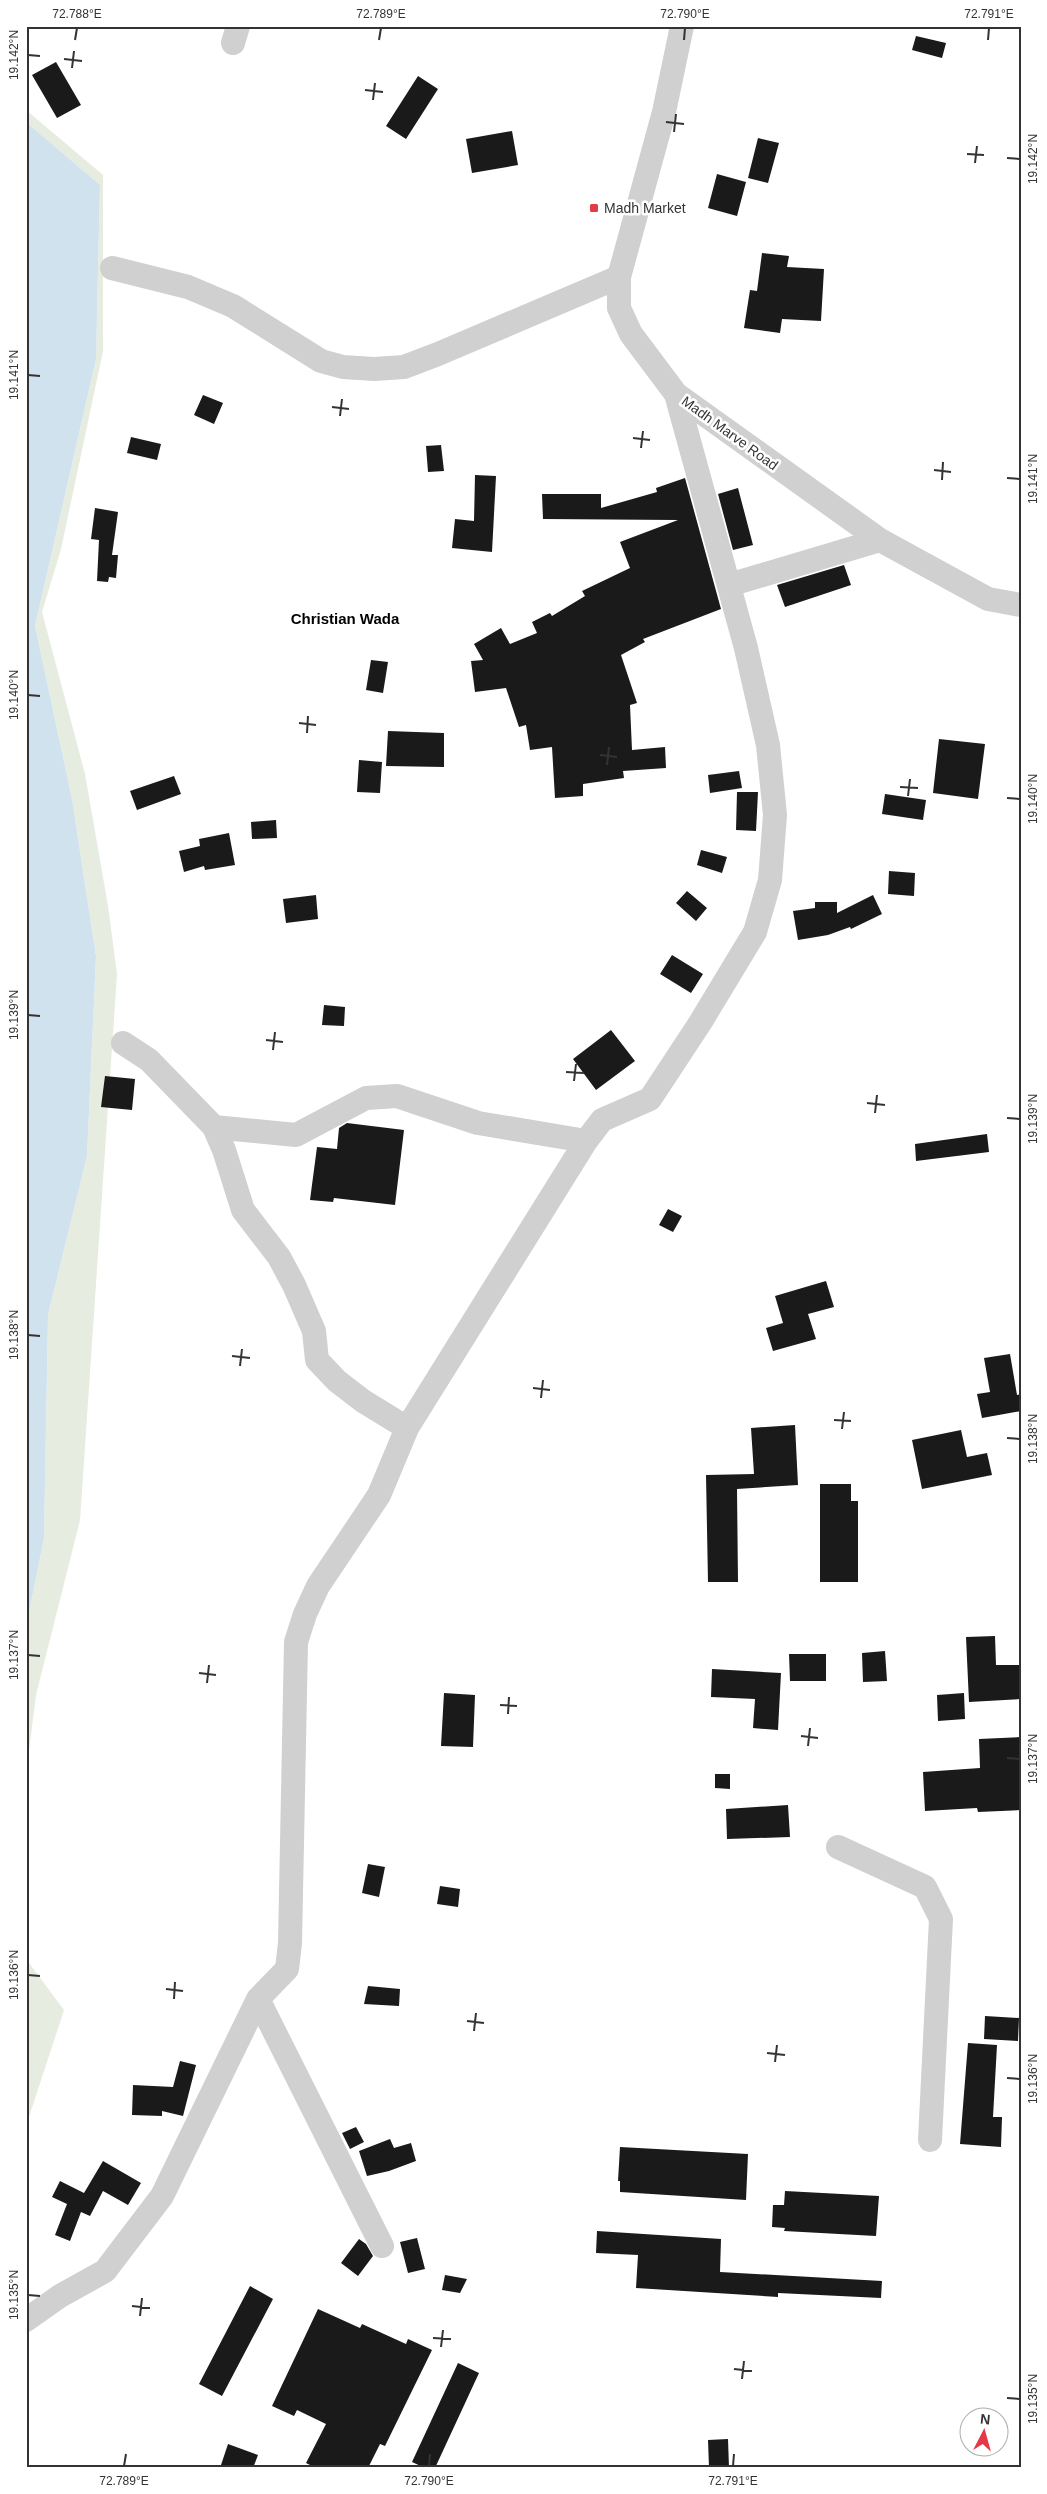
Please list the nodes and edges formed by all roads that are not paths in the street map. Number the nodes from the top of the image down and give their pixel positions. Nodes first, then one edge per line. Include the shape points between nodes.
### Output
1 (682, 26) edge
2 (112, 268) dead end
3 (619, 277) junction
4 (676, 394) junction
5 (880, 540) junction
6 (728, 585) junction
7 (1021, 605) edge
8 (123, 1043) dead end
9 (214, 1127) junction
10 (586, 1141) junction
11 (407, 1428) junction
12 (838, 1847) dead end
13 (258, 1998) junction
14 (930, 2140) dead end
15 (382, 2246) dead end
16 (26, 2320) edge

1 - 3 street, Madh Marve Road via 664,112
2 - 3 street via 188,287 233,306 321,361 343,367 374,369 404,367
3 - 4 street, Madh Marve Road via 619,308 631,334
4 - 5 street, Madh Marve Road
4 - 6 street
5 - 6 street
5 - 7 street, Madh Marve Road via 988,599
6 - 10 street via 768,745 776,815 770,880 755,932 650,1099 602,1120
8 - 9 street via 149,1060
9 - 10 street via 296,1135 366,1098 397,1096 478,1123
9 - 11 street via 243,1210 280,1257 294,1285 314,1331 317,1360 337,1381
10 - 11 street
11 - 13 street via 379,1495 318,1586 296,1642 290,1943 287,1969
12 - 14 street via 925,1887 941,1919
13 - 15 street
13 - 16 street via 162,2196 128,2244 105,2271

